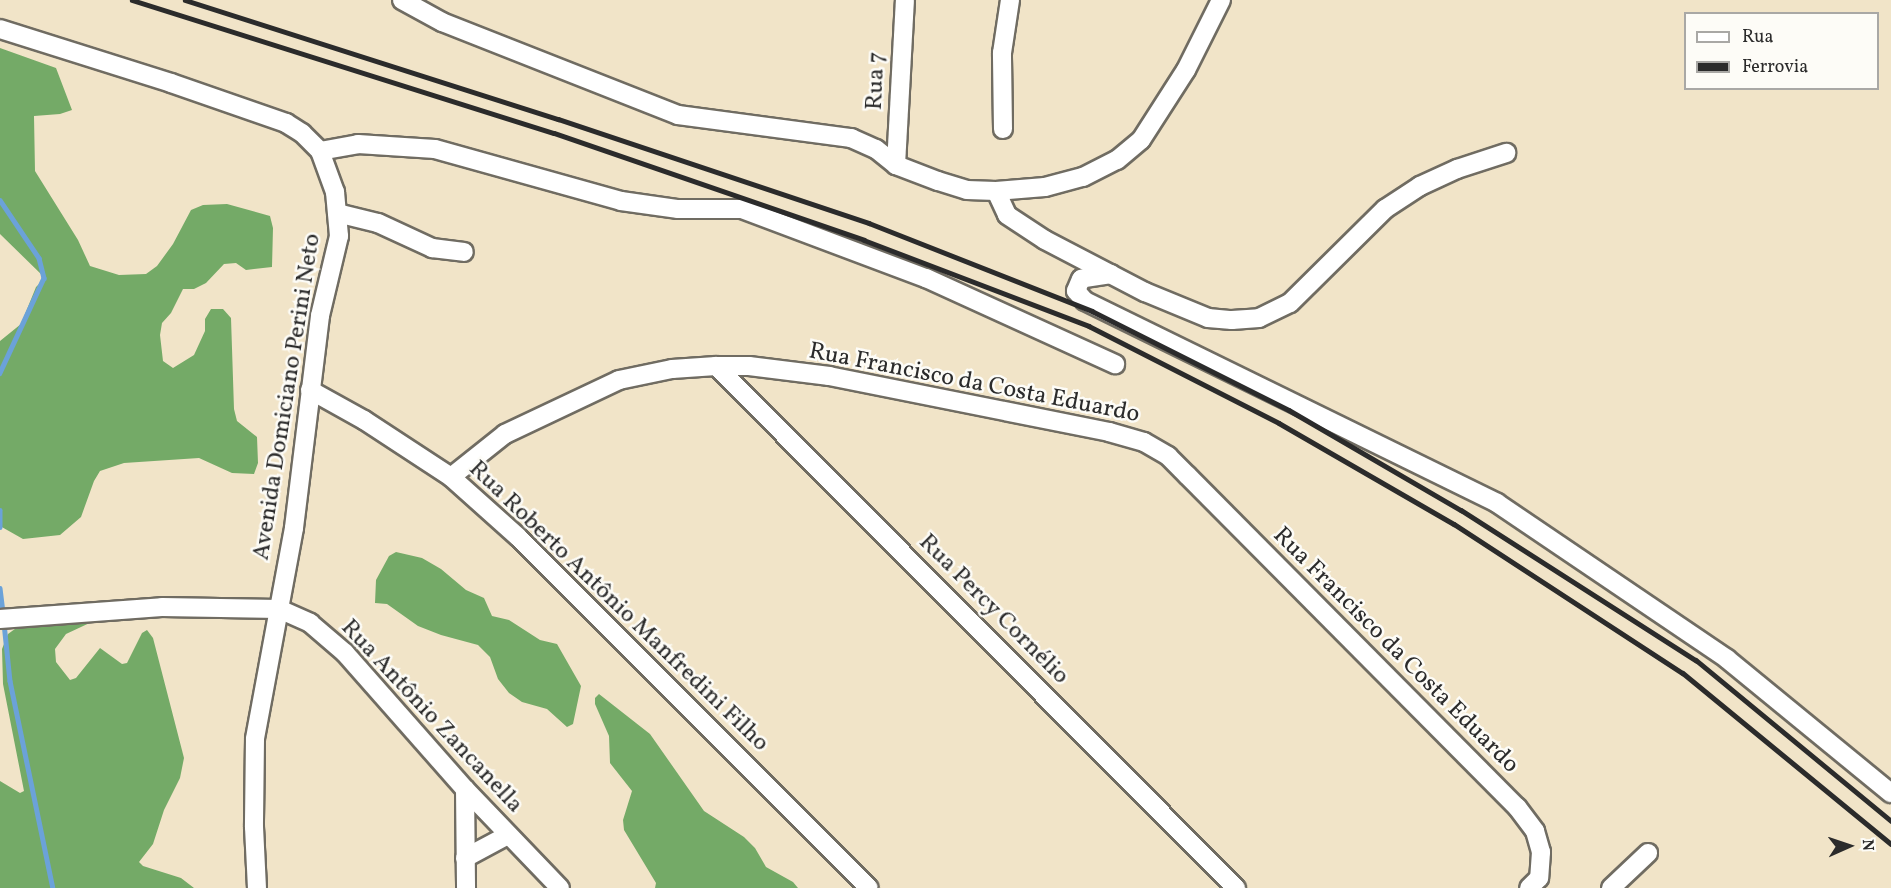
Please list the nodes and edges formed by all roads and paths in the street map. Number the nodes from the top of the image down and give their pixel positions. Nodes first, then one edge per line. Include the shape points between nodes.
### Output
1 (402, 0) edge
2 (905, 0) edge
3 (1010, 0) edge
4 (1221, 0) edge
5 (0, 29) edge
6 (1003, 129) dead end
7 (320, 151) junction
8 (1506, 153) dead end
9 (896, 165) junction
10 (996, 191) junction
11 (337, 213) junction
12 (464, 252) dead end
13 (1111, 274) junction
14 (1115, 364) dead end
15 (716, 366) junction
16 (310, 390) junction
17 (451, 477) junction
18 (279, 609) junction
19 (0, 619) edge
20 (465, 789) junction
21 (1891, 793) edge
22 (508, 835) junction
23 (1648, 853) dead end
24 (465, 858) junction
25 (1540, 885) edge
26 (257, 888) edge
27 (466, 888) edge
28 (560, 888) edge
29 (869, 888) edge
30 (1236, 888) edge
31 (1611, 888) edge

1 - 9 street via 442,22 678,115 851,138 876,149
2 - 9 street, Rua 7
3 - 6 street via 1002,53
4 - 10 street via 1186,70 1141,140 1117,160 1083,177 1046,187
5 - 7 street, Avenida Domiciano Perini Neto via 262,114 302,133
7 - 11 street, Avenida Domiciano Perini Neto via 335,192
7 - 14 street via 358,144 435,149 621,201 678,209 742,209 926,278
8 - 13 street via 1457,169 1385,208 1290,303 1259,318 1208,318
9 - 10 street via 967,190
10 - 13 street via 1007,215
11 - 12 street via 378,223 432,248
11 - 16 street, Avenida Domiciano Perini Neto via 339,236 320,316
13 - 21 street via 1081,279 1076,291 1085,301 1497,503 1727,659
15 - 17 street, Rua Francisco da Costa Eduardo via 672,369 619,380 505,434
15 - 25 street, Rua Francisco da Costa Eduardo via 829,376 1109,432 1144,442 1168,456 1516,807 1535,831 1541,852
15 - 30 street, Rua Percy Cornélio
16 - 17 street, Rua Roberto Antônio Manfredini Filho
16 - 18 street, Avenida Domiciano Perini Neto via 294,528
17 - 29 street, Rua Roberto Antônio Manfredini Filho via 608,624
18 - 19 street, Rua Antônio Zancanella via 162,607
18 - 20 street, Rua Antônio Zancanella via 310,623 345,653
18 - 26 street, Avenida Domiciano Perini Neto via 255,739
20 - 22 street, Rua Antônio Zancanella
20 - 24 street
22 - 24 street
22 - 28 street, Rua Antônio Zancanella
23 - 31 street
24 - 27 street

